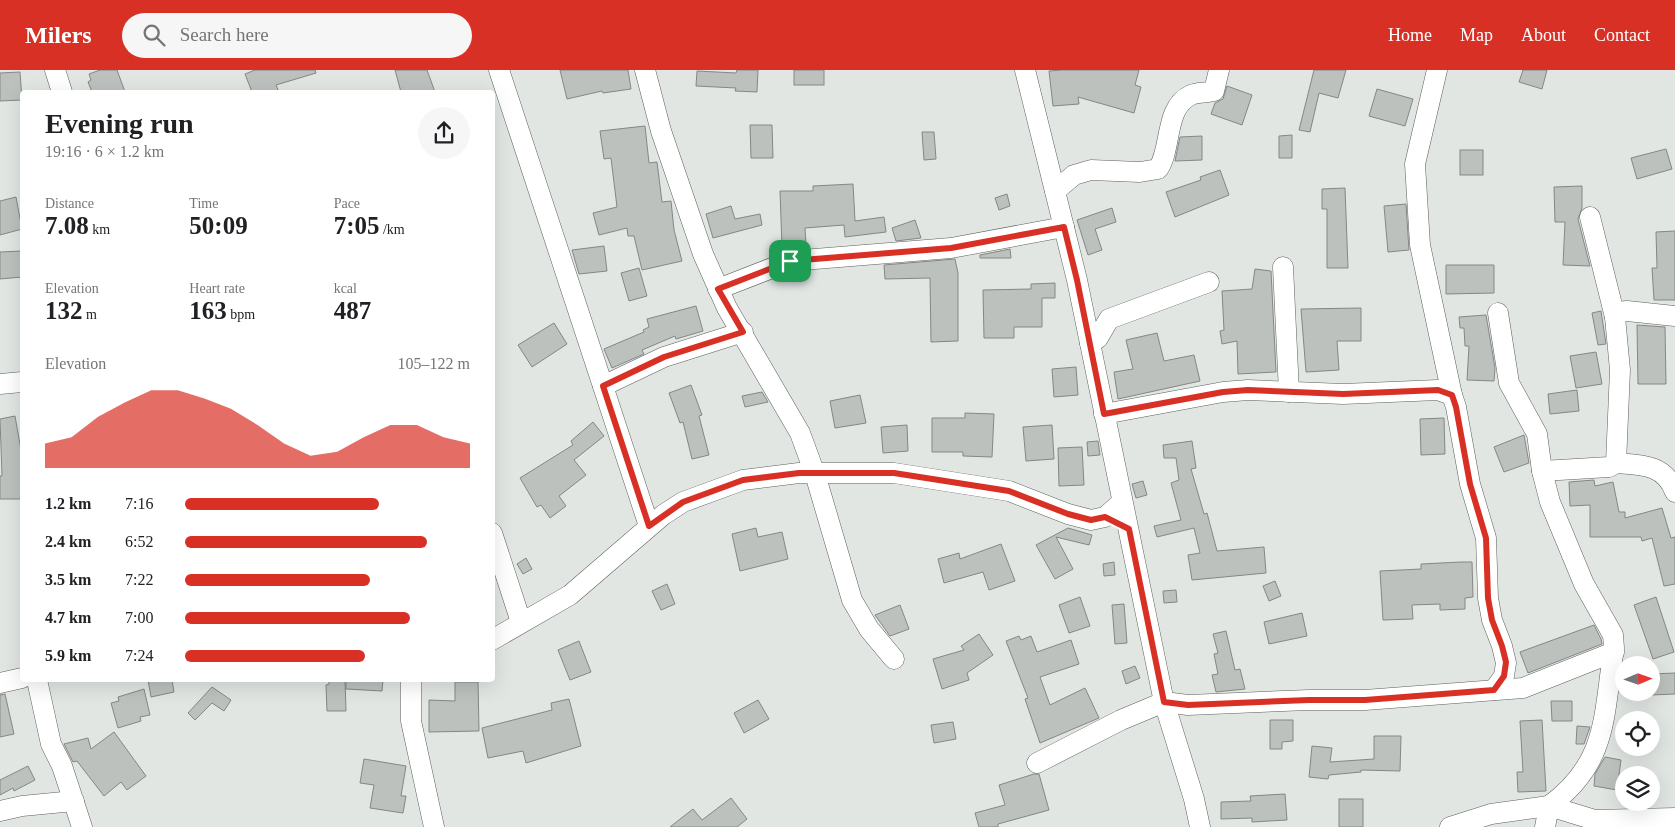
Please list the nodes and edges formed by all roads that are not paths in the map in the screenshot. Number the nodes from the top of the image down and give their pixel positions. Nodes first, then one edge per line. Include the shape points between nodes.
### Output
1 (55, 70) edge
2 (499, 70) edge
3 (645, 70) edge
4 (1025, 70) edge
5 (1219, 70) edge
6 (1437, 70) edge
7 (61, 90) edge
8 (1055, 191) junction
9 (1590, 217) dead end
10 (1064, 227) junction
11 (1284, 266) dead end
12 (1209, 282) dead end
13 (718, 289) junction
14 (1498, 313) dead end
15 (1675, 316) edge
16 (1615, 317) junction
17 (743, 332) junction
18 (1090, 342) junction
19 (20, 382) edge
20 (0, 384) edge
21 (603, 386) junction
22 (1289, 392) junction
23 (1452, 395) junction
24 (1104, 414) junction
25 (1616, 463) junction
26 (1542, 471) junction
27 (814, 474) junction
28 (1675, 492) edge
29 (1122, 502) junction
30 (1105, 517) junction
31 (649, 526) junction
32 (1129, 529) junction
33 (495, 542) edge
34 (521, 622) junction
35 (495, 638) edge
36 (1614, 652) junction
37 (894, 659) dead end
38 (20, 678) edge
39 (0, 682) edge
40 (37, 682) edge
41 (411, 682) edge
42 (1494, 690) junction
43 (1164, 702) junction
44 (1037, 763) dead end
45 (74, 801) junction
46 (1549, 806) junction
47 (0, 811) edge
48 (1675, 818) edge
49 (82, 827) edge
50 (434, 827) edge
51 (1200, 827) edge
52 (1450, 827) edge
53 (1545, 827) edge

1 - 7 street
2 - 21 street
3 - 13 street via 661,131
4 - 8 street
5 - 8 street via 1214,91 1193,94 1180,106 1169,128 1164,162 1158,169 1140,172 1091,170 1074,176
6 - 23 street via 1415,164 1420,245
8 - 10 street
9 - 16 street
10 - 13 street via 951,248 790,261
10 - 18 street
11 - 22 street
12 - 18 street via 1109,319 1098,338
13 - 17 street
14 - 26 street via 1509,384 1537,434
15 - 16 street via 1627,311
16 - 25 street via 1620,370
17 - 21 street via 664,357
17 - 27 street via 800,433
18 - 24 street
19 - 20 street
21 - 31 street
22 - 23 street via 1343,394 1438,390
22 - 24 street via 1223,392
23 - 42 street via 1470,484 1486,538 1492,620 1506,662 1504,676
24 - 29 street
25 - 26 street via 1609,467
25 - 28 street via 1657,469 1672,484
26 - 36 street via 1550,502 1584,584 1613,634
27 - 30 street via 894,473 955,482 1009,491 1091,520
27 - 31 street via 743,480 683,502
27 - 37 street via 852,600 869,629
29 - 30 street
29 - 32 street
30 - 32 street
31 - 34 street via 570,595
32 - 43 street
33 - 34 street
34 - 35 street
36 - 42 street via 1523,688
36 - 46 street via 1597,748 1568,792
38 - 39 street
40 - 45 street via 51,744
41 - 50 street via 410,720
42 - 43 street via 1365,700 1188,705
43 - 44 street
43 - 51 street
45 - 47 street
45 - 49 street
46 - 48 street via 1595,820
46 - 52 street via 1491,814
46 - 53 street

